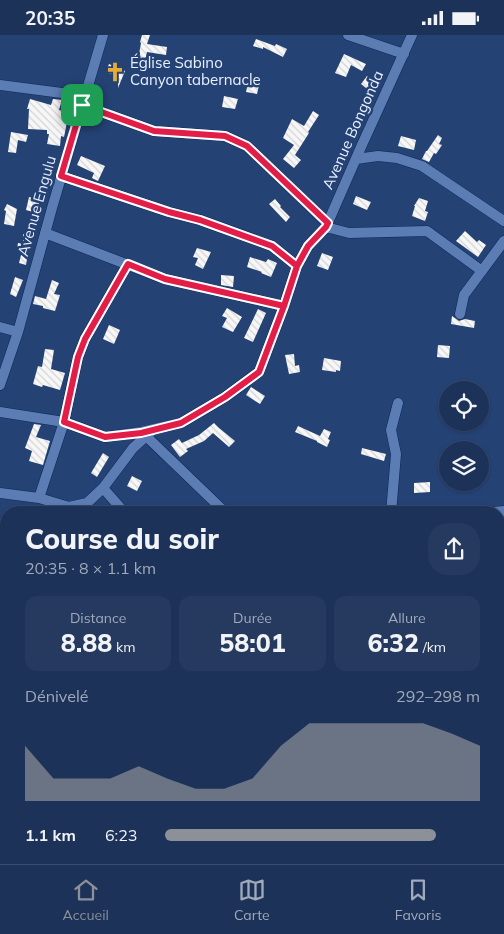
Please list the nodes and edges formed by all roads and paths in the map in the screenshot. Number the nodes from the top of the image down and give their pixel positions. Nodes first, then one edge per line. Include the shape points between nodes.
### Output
1 (103, 35) edge
2 (348, 35) edge
3 (412, 35) edge
4 (404, 54) junction
5 (0, 85) edge
6 (83, 101) junction
7 (356, 159) junction
8 (61, 176) junction
9 (504, 221) edge
10 (327, 225) junction
11 (45, 233) junction
12 (504, 241) edge
13 (128, 264) junction
14 (297, 266) junction
15 (482, 271) junction
16 (284, 306) junction
17 (460, 314) dead end
18 (0, 327) edge
19 (18, 331) junction
20 (0, 385) edge
21 (398, 403) dead end
22 (0, 412) edge
23 (64, 422) junction
24 (150, 433) junction
25 (103, 488) junction
26 (0, 493) edge
27 (39, 498) junction
28 (59, 506) edge
29 (81, 506) edge
30 (119, 506) edge
31 (219, 506) edge
32 (391, 506) edge

1 - 6 street, Avenue Engulu
2 - 4 street
3 - 4 street, Avenue Bongonda
4 - 7 street, Avenue Bongonda
5 - 6 street
6 - 8 street, Avenue Engulu
6 - 10 street via 154,131 225,136 247,146
7 - 9 street via 378,156 422,165
7 - 10 street, Avenue Bongonda
8 - 11 street, Avenue Engulu
8 - 14 street via 272,246
10 - 14 street, Avenue Bongonda via 308,246
10 - 15 street via 349,233 428,231
11 - 13 street
11 - 19 street, Avenue Engulu
12 - 15 street
13 - 16 street via 165,279
13 - 23 street via 85,339
14 - 16 street, Avenue Bongonda
15 - 17 street via 464,295
16 - 24 street, Avenue Bongonda via 259,372 181,423
18 - 19 street
19 - 20 street, Avenue Engulu
21 - 32 street via 391,430 396,454
22 - 23 street
23 - 24 street via 105,437
23 - 27 street
24 - 25 street via 133,448
24 - 31 street
25 - 29 street
25 - 30 street
26 - 27 street
27 - 28 street

